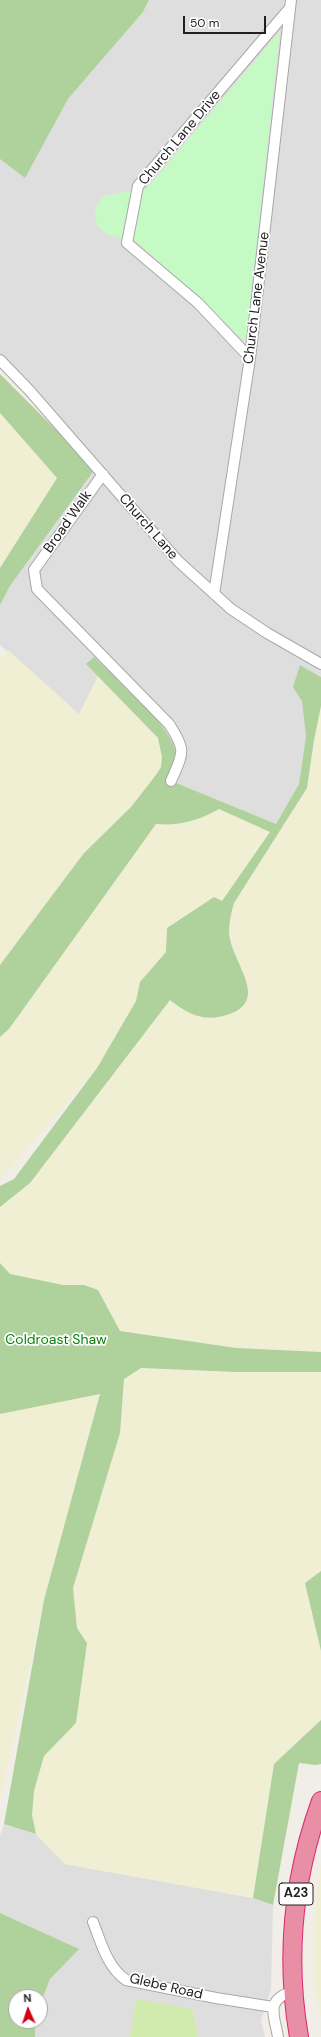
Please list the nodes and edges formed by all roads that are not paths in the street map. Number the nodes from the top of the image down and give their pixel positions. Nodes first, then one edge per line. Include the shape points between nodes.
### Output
1 (290, 5) edge
2 (250, 358) junction
3 (0, 360) edge
4 (102, 474) junction
5 (214, 594) junction
6 (321, 664) edge
7 (171, 781) dead end
8 (321, 1801) edge
9 (93, 1922) dead end
10 (292, 1991) junction
11 (273, 2007) junction
12 (278, 2037) edge
13 (299, 2037) edge

1 - 2 street, Church Lane Avenue
1 - 2 street, Church Lane Drive via 138,186 127,243 198,302
2 - 5 street, Church Lane Avenue
3 - 4 street, Church Lane
4 - 5 street, Church Lane via 178,562
4 - 7 street, Broad Walk via 34,570 37,589 169,724 180,741 182,756
5 - 6 street, Church Lane via 231,609 267,633
8 - 10 highway, A23 via 306,1846 294,1905 291,1936
9 - 11 street, Glebe Road via 106,1955 118,1974 126,1980
10 - 11 street via 277,1997
10 - 13 highway, A23
11 - 12 street

